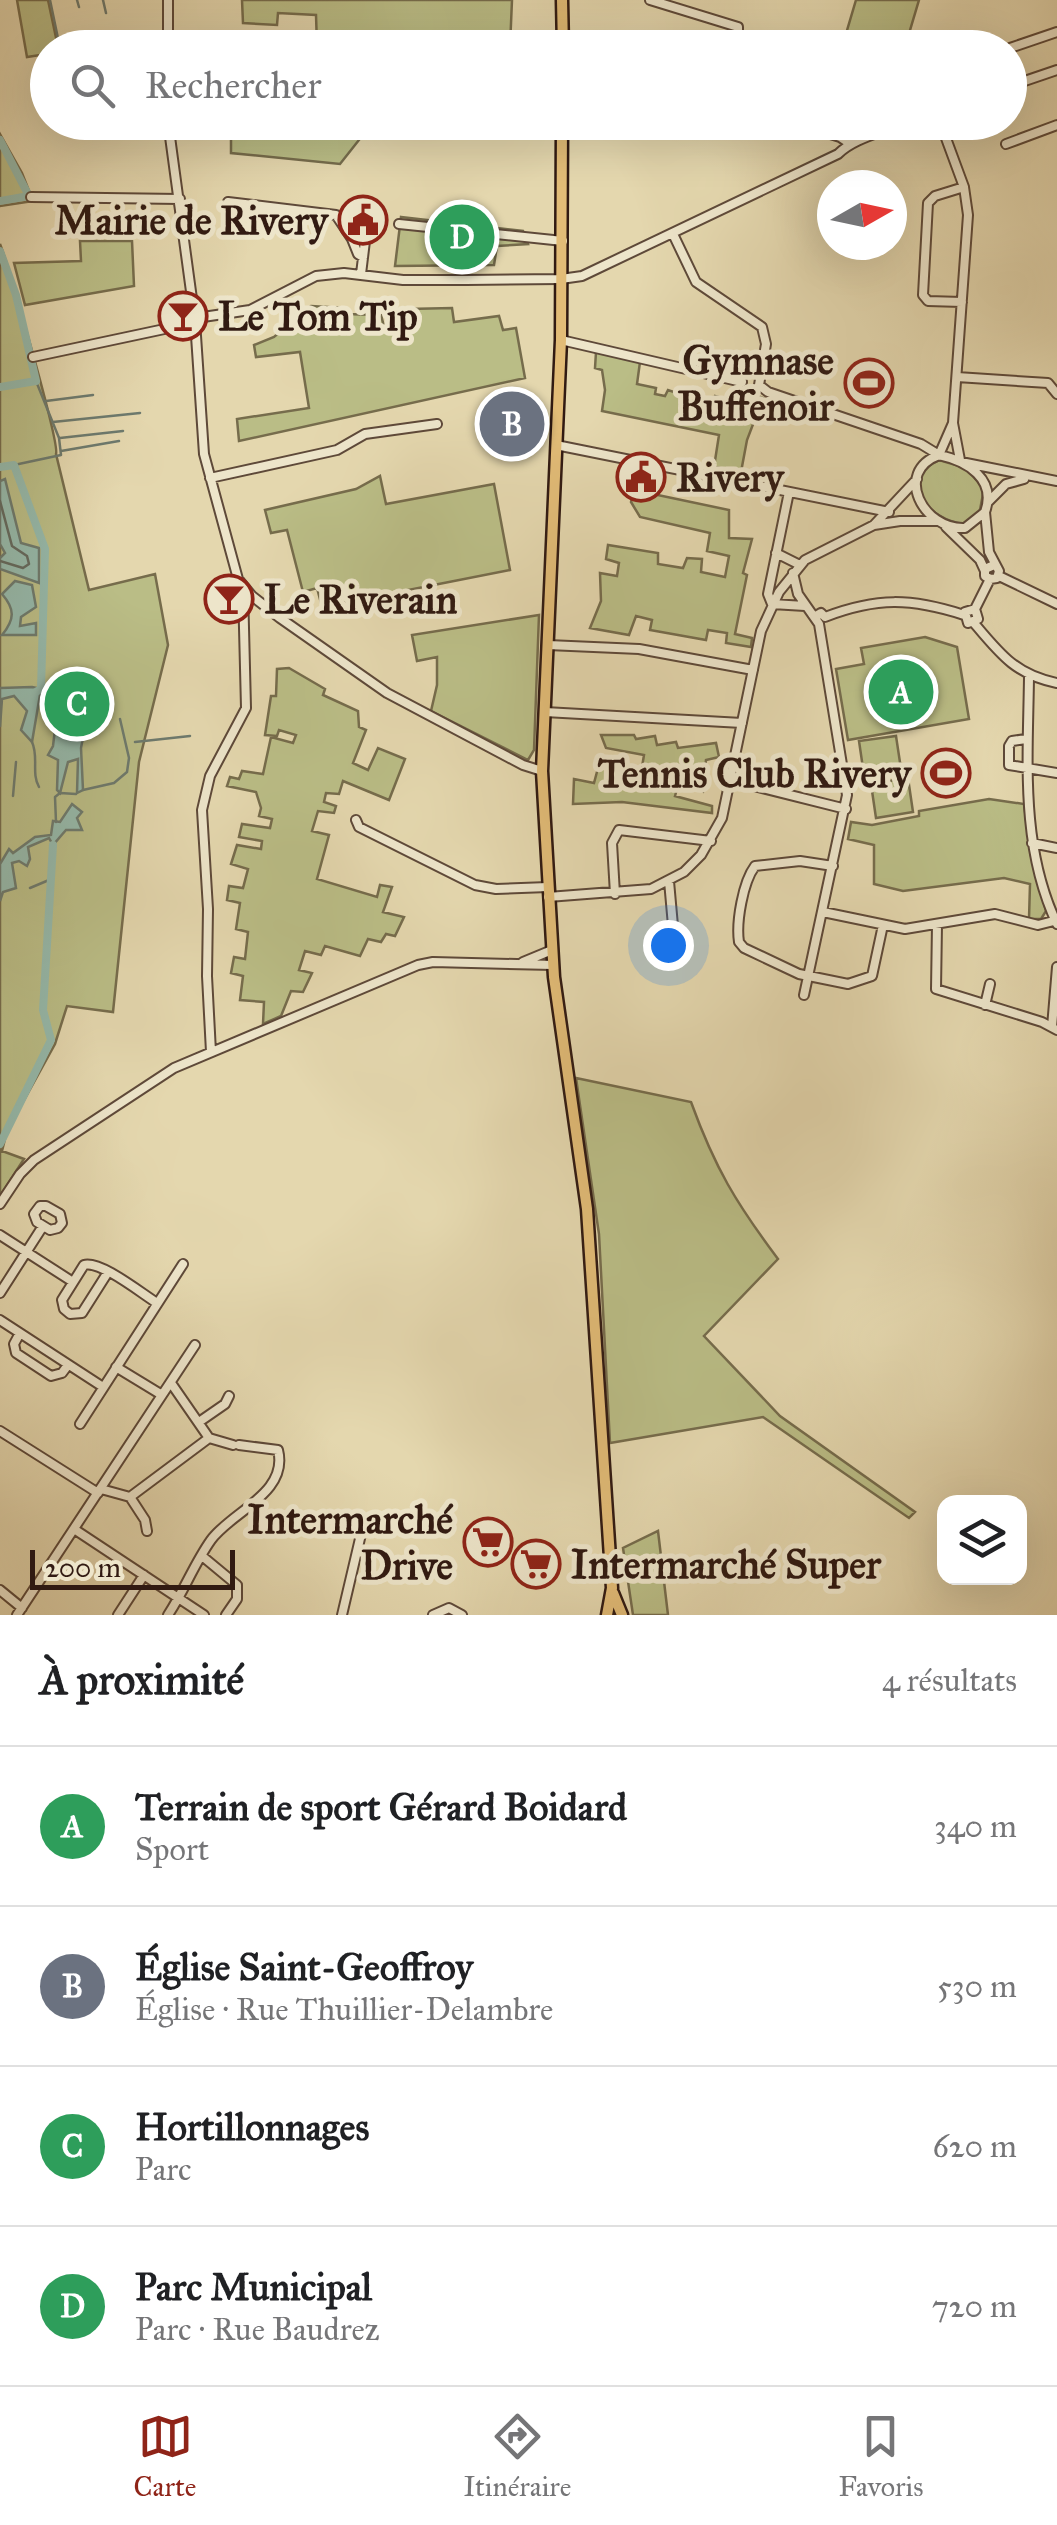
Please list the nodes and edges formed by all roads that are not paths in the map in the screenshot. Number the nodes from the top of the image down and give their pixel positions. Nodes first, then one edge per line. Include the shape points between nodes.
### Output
1 (168, 0) edge
2 (562, 0) edge
3 (650, 0) edge
4 (168, 30) edge
5 (562, 30) edge
6 (738, 30) edge
7 (1057, 32) edge
8 (1027, 42) edge
9 (1057, 70) edge
10 (1027, 80) edge
11 (1057, 125) edge
12 (1027, 136) edge
13 (171, 140) edge
14 (562, 140) edge
15 (844, 140) edge
16 (848, 140) edge
17 (865, 140) edge
18 (947, 140) edge
19 (1017, 140) edge
20 (849, 143) junction
21 (1006, 144) dead end
22 (964, 187) junction
23 (31, 197) dead end
24 (180, 199) junction
25 (228, 202) dead end
26 (399, 224) dead end
27 (673, 234) junction
28 (564, 241) junction
29 (360, 274) junction
30 (561, 280) junction
31 (962, 302) junction
32 (195, 320) junction
33 (561, 340) junction
34 (34, 356) dead end
35 (958, 378) junction
36 (742, 382) dead end
37 (1057, 394) edge
38 (437, 424) dead end
39 (953, 424) junction
40 (556, 444) junction
41 (938, 455) junction
42 (963, 462) junction
43 (210, 478) junction
44 (1029, 478) junction
45 (917, 480) junction
46 (1057, 481) edge
47 (789, 492) junction
48 (988, 502) junction
49 (888, 512) junction
50 (985, 512) junction
51 (936, 521) junction
52 (874, 525) junction
53 (946, 527) junction
54 (776, 553) junction
55 (800, 565) junction
56 (793, 573) junction
57 (992, 573) junction
58 (243, 587) junction
59 (772, 604) junction
60 (1057, 604) edge
61 (806, 606) junction
62 (974, 610) junction
63 (964, 614) junction
64 (820, 619) junction
65 (974, 623) junction
66 (548, 644) junction
67 (753, 670) junction
68 (1029, 677) junction
69 (1057, 683) edge
70 (544, 712) junction
71 (742, 723) junction
72 (1026, 739) junction
73 (1027, 766) junction
74 (542, 771) junction
75 (1057, 774) edge
76 (730, 780) junction
77 (846, 809) junction
78 (356, 820) dead end
79 (711, 841) junction
80 (1032, 843) junction
81 (1057, 848) edge
82 (833, 866) junction
83 (669, 881) junction
84 (548, 892) junction
85 (616, 894) junction
86 (823, 912) junction
87 (1056, 921) edge
88 (883, 925) junction
89 (937, 925) junction
90 (674, 936) dead end
91 (552, 950) junction
92 (519, 964) junction
93 (553, 965) junction
94 (1057, 967) edge
95 (808, 974) junction
96 (990, 984) dead end
97 (804, 995) dead end
98 (985, 1004) junction
99 (1054, 1028) edge
100 (212, 1052) junction
101 (0, 1204) edge
102 (43, 1226) dead end
103 (0, 1235) edge
104 (26, 1252) junction
105 (183, 1264) dead end
106 (108, 1272) junction
107 (73, 1282) junction
108 (0, 1292) edge
109 (157, 1303) junction
110 (0, 1320) edge
111 (20, 1333) junction
112 (195, 1345) dead end
113 (68, 1365) junction
114 (116, 1367) junction
115 (171, 1383) junction
116 (103, 1387) junction
117 (162, 1395) junction
118 (229, 1396) dead end
119 (199, 1422) junction
120 (80, 1424) dead end
121 (0, 1430) edge
122 (209, 1438) junction
123 (100, 1491) junction
124 (130, 1497) junction
125 (74, 1529) junction
126 (362, 1530) dead end
127 (147, 1531) dead end
128 (202, 1556) junction
129 (144, 1575) junction
130 (612, 1588) junction
131 (0, 1590) edge
132 (179, 1598) junction
133 (19, 1611) edge
134 (118, 1615) edge
135 (168, 1615) edge
136 (204, 1615) edge
137 (226, 1615) edge
138 (342, 1615) edge
139 (433, 1615) edge
140 (462, 1615) edge
141 (608, 1615) edge
142 (622, 1615) edge

1 - 4 street
2 - 5 main road
3 - 6 street
7 - 8 street
9 - 10 street
11 - 12 street
13 - 24 street
14 - 28 main road
15 - 20 street
16 - 20 street
17 - 20 street
18 - 22 street
19 - 21 street
20 - 27 street
22 - 31 street
22 - 31 street via 928,203 923,295
23 - 24 street
24 - 32 street
25 - 29 street via 336,215 352,240 366,241
26 - 28 street
27 - 30 street
27 - 41 street via 696,282 762,326 760,385 768,392
28 - 30 main road
29 - 30 street
29 - 32 street via 316,276 250,310
30 - 33 main road
31 - 35 street
32 - 34 street
32 - 43 street
33 - 36 street
33 - 40 main road
35 - 37 street via 1048,383
35 - 39 street
38 - 43 street via 365,434 337,450
39 - 41 street
39 - 42 street
40 - 47 street
40 - 66 main road
41 - 42 street
41 - 45 street via 924,463
42 - 44 street
42 - 48 street via 985,483
43 - 58 street
44 - 46 street
44 - 48 street via 1006,484
45 - 49 street
45 - 51 street via 922,507
47 - 49 street
47 - 54 street
48 - 50 street
49 - 52 street
50 - 53 street via 964,528
50 - 57 street
51 - 52 street
51 - 53 street
52 - 55 street
53 - 57 street
54 - 55 street
54 - 59 street
55 - 56 street
56 - 59 street
56 - 61 street
57 - 60 street
57 - 62 street
58 - 74 street via 387,693
58 - 100 street via 246,708 210,776 202,810
59 - 61 street
59 - 67 street
61 - 64 street
62 - 63 street
62 - 65 street
63 - 64 street via 895,601 868,602
63 - 65 street
64 - 77 street
65 - 68 street
66 - 67 street via 639,648
66 - 70 main road
67 - 71 street
68 - 69 street
68 - 72 street
70 - 71 street
70 - 74 main road
71 - 76 street
72 - 73 street
72 - 73 street via 1008,746 1009,764
73 - 75 street
73 - 80 street
74 - 84 main road
76 - 77 street
76 - 79 street
77 - 82 street
78 - 84 street via 476,885
79 - 83 street
79 - 85 street via 619,830 612,843
80 - 81 street
80 - 87 street
82 - 86 street
82 - 95 street via 800,861 755,866 750,873 738,942 777,966
83 - 85 street
83 - 90 street
84 - 85 street
84 - 91 main road
86 - 88 street
86 - 95 street
87 - 89 street via 1038,925 995,914
88 - 89 street
88 - 95 street via 872,976 848,984
89 - 98 street via 936,989
91 - 92 street
91 - 93 main road
92 - 93 street
92 - 100 street via 418,965
93 - 130 main road via 587,1209
94 - 99 street
95 - 97 street
96 - 98 street
98 - 99 street
100 - 101 street via 174,1068 34,1160
102 - 104 street
103 - 104 street
104 - 107 street
104 - 108 street
105 - 109 street
106 - 107 street via 90,1262
106 - 107 street via 78,1314 62,1305
106 - 109 street
109 - 114 street
110 - 111 street
111 - 113 street
111 - 113 street via 14,1349 28,1361 51,1376
112 - 115 street
113 - 116 street
114 - 116 street
114 - 117 street
115 - 117 street
115 - 119 street
116 - 120 street
117 - 123 street
118 - 119 street
119 - 122 street
121 - 123 street
122 - 124 street
122 - 128 street via 278,1450 279,1464 266,1491 220,1530
123 - 124 street
123 - 125 street
124 - 127 street
125 - 129 street
125 - 133 street
126 - 138 street
128 - 132 street
128 - 137 street via 237,1585
129 - 132 street
129 - 134 street
130 - 141 main road
130 - 142 main road
131 - 133 street
132 - 135 street
132 - 136 street
139 - 140 street via 448,1608

